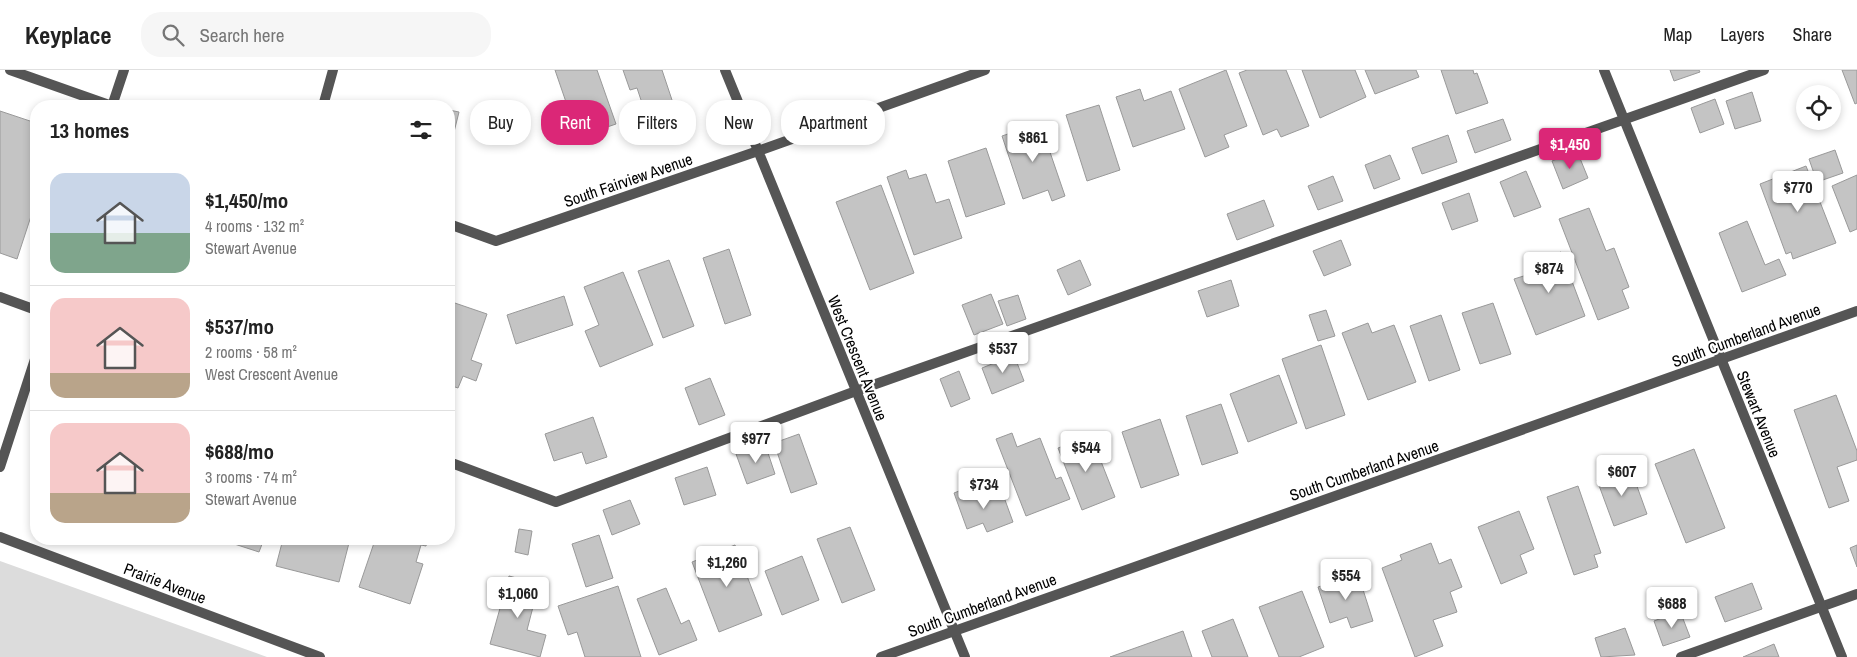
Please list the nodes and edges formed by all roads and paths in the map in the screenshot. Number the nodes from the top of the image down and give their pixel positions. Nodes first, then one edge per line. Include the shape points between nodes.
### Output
1 (10, 70) edge
2 (124, 70) edge
3 (334, 70) edge
4 (725, 70) edge
5 (985, 70) edge
6 (1604, 70) edge
7 (1764, 70) edge
8 (95, 100) edge
9 (114, 100) edge
10 (325, 100) edge
11 (1624, 120) junction
12 (758, 151) junction
13 (455, 226) edge
14 (0, 297) edge
15 (30, 308) edge
16 (1857, 311) edge
17 (1721, 359) junction
18 (30, 374) edge
19 (856, 391) junction
20 (455, 464) edge
21 (0, 467) edge
22 (0, 537) edge
23 (1857, 594) edge
24 (1822, 607) junction
25 (954, 631) junction
26 (320, 657) edge
27 (880, 657) edge
28 (965, 657) edge
29 (1681, 657) edge
30 (1842, 657) edge

1 - 8 street
2 - 9 street
3 - 10 street
4 - 12 street, West Crescent Avenue
5 - 12 street, South Fairview Avenue
6 - 11 street, Stewart Avenue
7 - 11 street
11 - 17 street, Stewart Avenue
11 - 19 street
12 - 13 street, South Fairview Avenue via 496,241
12 - 19 street, West Crescent Avenue
14 - 15 street
16 - 17 street, South Cumberland Avenue
17 - 24 street, Stewart Avenue
17 - 25 street, South Cumberland Avenue
18 - 21 street
19 - 20 street via 556,502
19 - 25 street, West Crescent Avenue
22 - 26 street, Prairie Avenue
23 - 24 street
24 - 29 street
24 - 30 street, Stewart Avenue
25 - 27 street, South Cumberland Avenue
25 - 28 street, West Crescent Avenue

